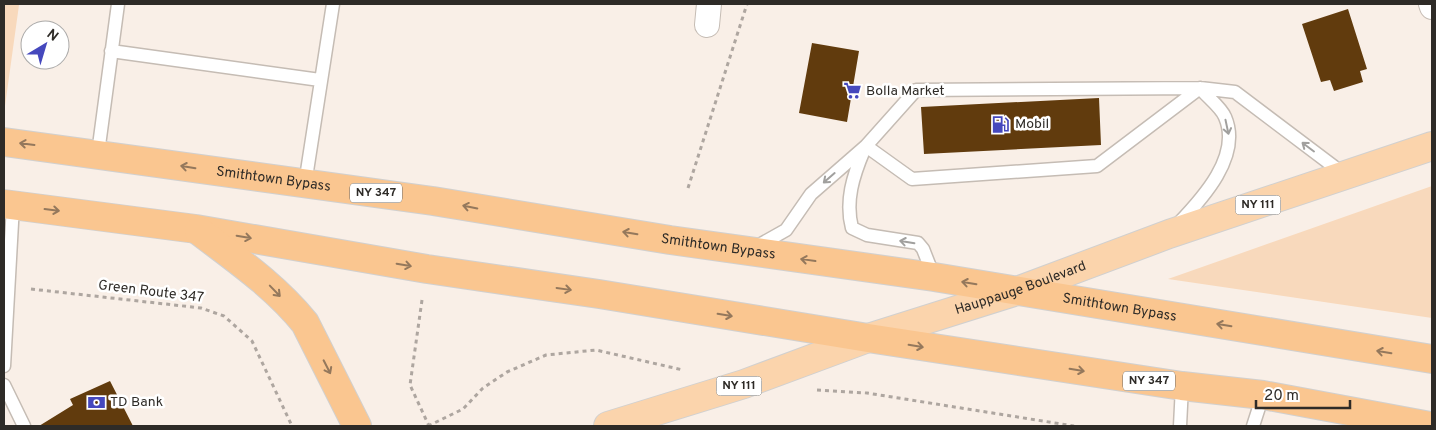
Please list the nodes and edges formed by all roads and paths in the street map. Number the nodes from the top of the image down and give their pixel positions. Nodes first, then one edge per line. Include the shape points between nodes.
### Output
1 (118, 4) edge
2 (333, 4) edge
3 (747, 4) edge
4 (111, 51) junction
5 (320, 80) junction
6 (1200, 88) junction
7 (4, 142) edge
8 (866, 146) junction
9 (1432, 146) edge
10 (98, 153) junction
11 (1347, 176) junction
12 (304, 184) junction
13 (688, 188) dead end
14 (8, 204) edge
15 (196, 229) junction
16 (1169, 234) junction
17 (748, 251) junction
18 (934, 277) junction
19 (9, 287) junction
20 (1017, 291) junction
21 (422, 300) dead end
22 (868, 338) junction
23 (5, 348) edge
24 (1432, 360) edge
25 (4, 366) edge
26 (4, 385) edge
27 (1182, 386) junction
28 (1263, 395) junction
29 (24, 426) edge
30 (292, 426) edge
31 (357, 426) edge
32 (428, 426) edge
33 (608, 426) edge
34 (1180, 426) edge
35 (1253, 426) edge
36 (1430, 426) edge

1 - 4 lane
2 - 5 lane
3 - 13 path
4 - 5 lane
4 - 10 lane
5 - 12 lane
6 - 8 lane via 916,90
6 - 8 lane via 1097,166 912,179
11 -> 6 lane via 1235,92
6 -> 16 lane via 1225,116 1230,140 1223,163 1201,200
10 -> 7 highway, Smithtown Bypass / NY 347
8 -> 17 lane via 811,194 786,230
18 -> 8 lane via 918,243 867,235 852,228 848,210 855,172
9 - 11 main road, Hauppauge Boulevard / NY 111
12 -> 10 highway, Smithtown Bypass / NY 347
11 - 16 main road, Hauppauge Boulevard / NY 111
17 -> 12 highway, Smithtown Bypass / NY 347 via 434,201
14 -> 15 highway, NY 347
14 - 19 lane
15 -> 22 highway, NY 347
15 -> 31 highway via 266,281 294,310 304,323
16 - 20 main road, Hauppauge Boulevard / NY 111
18 -> 17 highway, Smithtown Bypass / NY 347
20 -> 18 highway, Smithtown Bypass / NY 347
19 - 23 lane
19 - 30 path, Green Route 347 via 201,308 224,316 252,341
20 - 22 main road, Hauppauge Boulevard / NY 111
24 -> 20 highway, Smithtown Bypass / NY 347
21 - 32 path via 410,385
22 -> 27 highway, NY 347
22 - 33 main road, Hauppauge Boulevard / NY 111 via 744,384
23 - 25 lane
26 - 29 lane
27 - 28 highway, NY 347
27 - 34 lane
28 - 35 lane
28 - 36 highway, NY 347

